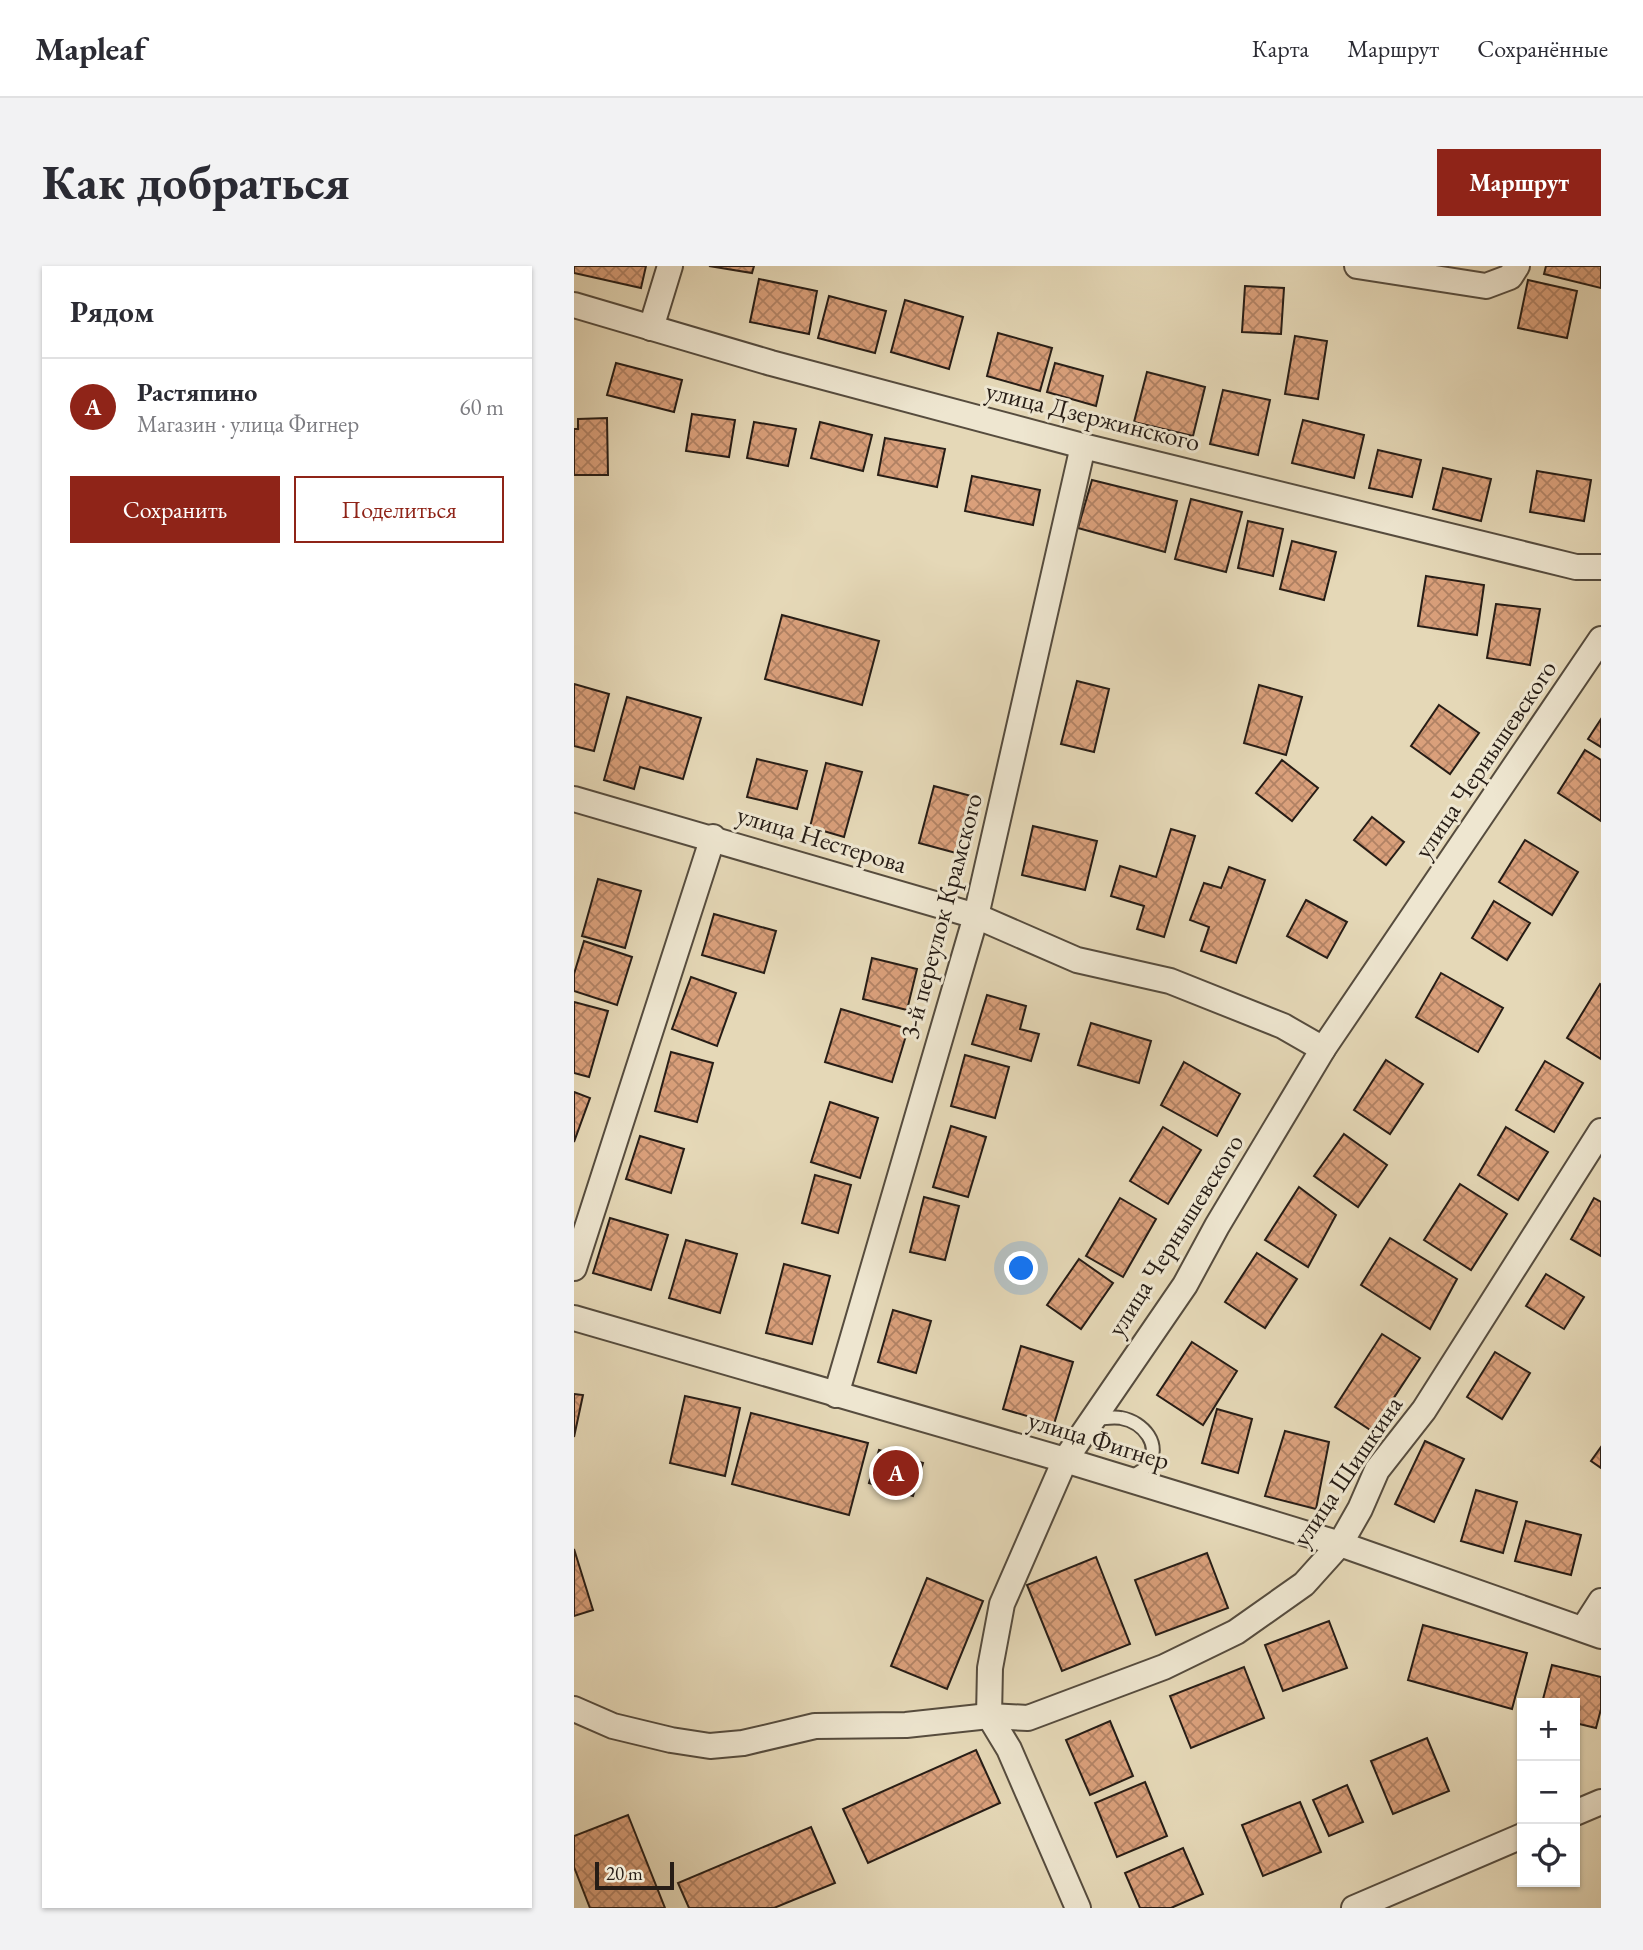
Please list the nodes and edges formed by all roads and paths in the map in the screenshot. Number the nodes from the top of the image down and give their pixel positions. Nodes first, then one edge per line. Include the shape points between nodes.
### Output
1 (670, 266) edge
2 (1357, 266) edge
3 (1517, 266) edge
4 (574, 305) edge
5 (651, 328) junction
6 (1083, 446) junction
7 (1601, 567) edge
8 (1601, 639) edge
9 (574, 799) edge
10 (713, 837) junction
11 (976, 916) junction
12 (1323, 1049) junction
13 (1601, 1131) edge
14 (574, 1268) edge
15 (574, 1318) edge
16 (836, 1395) junction
17 (1093, 1419) junction
18 (1065, 1460) junction
19 (1129, 1479) junction
20 (1340, 1544) junction
21 (1601, 1601) edge
22 (1592, 1633) edge
23 (574, 1709) edge
24 (989, 1716) junction
25 (1601, 1802) edge
26 (1580, 1811) edge
27 (1517, 1838) edge
28 (1078, 1908) edge
29 (1354, 1908) edge

1 - 5 street
2 - 3 street via 1486,286 1510,277
4 - 5 street, улица Дзержинского
5 - 6 street, улица Дзержинского
6 - 7 street, улица Дзержинского via 1576,567
6 - 11 street, 3-й переулок Крамского
8 - 12 street, улица Чернышевского
9 - 10 street, улица Нестерова
10 - 11 street, улица Нестерова
10 - 14 street
11 - 12 street, улица Нестерова via 1077,960 1170,981 1283,1026
11 - 16 street, 3-й переулок Крамского
12 - 17 street, улица Чернышевского via 1185,1284
13 - 20 street, улица Шишкина via 1424,1410 1377,1470
15 - 16 street, улица Фигнер
16 - 18 street, улица Фигнер
17 - 18 street, улица Чернышевского
17 - 19 lane via 1138,1423 1151,1439 1153,1453 1146,1467
18 - 19 street, улица Фигнер
18 - 24 street, улица Чернышевского via 1002,1604 990,1668
19 - 20 street, улица Фигнер
20 - 22 street, улица Фигнер
20 - 24 street, улица Шишкина via 1304,1584 1273,1608 1176,1662 1028,1718
21 - 22 street
23 - 24 street via 613,1726 710,1746 815,1726 906,1725
24 - 28 street via 1009,1749
25 - 26 street
27 - 29 street

